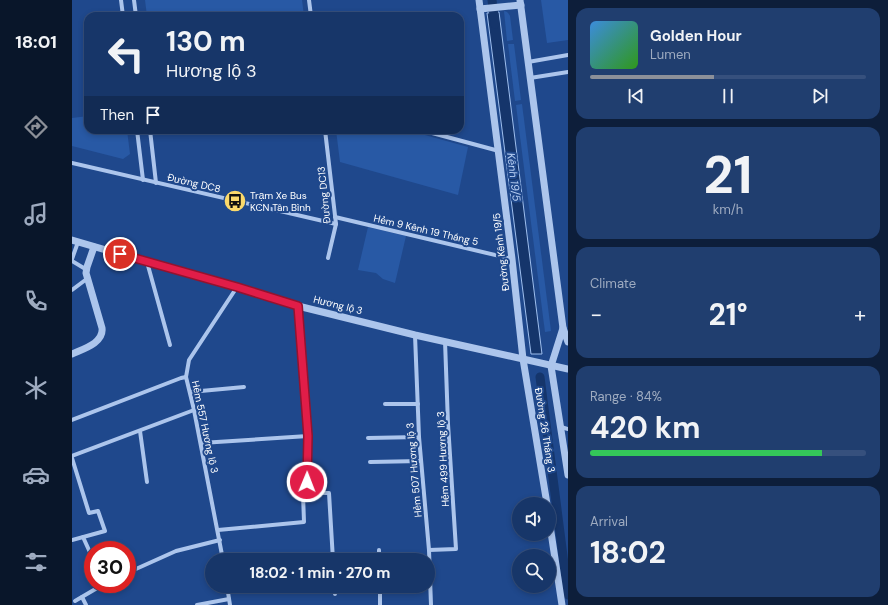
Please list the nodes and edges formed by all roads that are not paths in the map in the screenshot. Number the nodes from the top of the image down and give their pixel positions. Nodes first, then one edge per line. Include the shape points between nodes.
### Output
1 (121, 0) edge
2 (134, 0) edge
3 (309, 0) edge
4 (479, 0) edge
5 (520, 2) edge
6 (483, 9) junction
7 (122, 12) edge
8 (136, 12) edge
9 (310, 12) edge
10 (568, 55) edge
11 (528, 62) junction
12 (568, 72) edge
13 (530, 78) junction
14 (137, 134) edge
15 (150, 134) edge
16 (325, 134) edge
17 (436, 134) edge
18 (498, 151) junction
19 (72, 164) edge
20 (143, 180) junction
21 (156, 183) junction
22 (335, 216) junction
23 (336, 224) junction
24 (78, 242) edge
25 (94, 247) junction
26 (328, 258) dead end
27 (512, 259) junction
28 (72, 260) edge
29 (146, 262) junction
30 (87, 270) junction
31 (88, 278) junction
32 (237, 287) junction
33 (72, 290) edge
34 (298, 306) junction
35 (563, 328) junction
36 (415, 335) junction
37 (445, 341) junction
38 (568, 342) edge
39 (170, 345) dead end
40 (72, 354) edge
41 (523, 359) junction
42 (547, 365) junction
43 (568, 369) edge
44 (186, 377) junction
45 (244, 387) dead end
46 (190, 392) junction
47 (385, 404) dead end
48 (418, 404) junction
49 (194, 410) junction
50 (72, 420) edge
51 (564, 428) edge
52 (140, 431) junction
53 (308, 436) junction
54 (419, 437) junction
55 (368, 438) dead end
56 (201, 443) junction
57 (72, 457) edge
58 (421, 460) junction
59 (370, 462) dead end
60 (568, 474) edge
61 (147, 482) dead end
62 (308, 493) junction
63 (546, 497) edge
64 (218, 530) junction
65 (83, 537) junction
66 (72, 540) edge
67 (220, 540) junction
68 (85, 541) edge
69 (552, 541) edge
70 (429, 550) junction
71 (222, 553) edge
72 (333, 553) edge
73 (136, 569) edge
74 (89, 593) edge
75 (228, 593) edge
76 (380, 593) edge
77 (82, 597) junction
78 (229, 599) junction
79 (75, 601) dead end
80 (86, 605) edge
81 (197, 605) edge
82 (230, 605) edge
83 (380, 605) edge
84 (431, 605) edge
85 (562, 605) edge

1 - 7 street
2 - 8 street
3 - 9 street
4 - 6 street, Đường Kênh 19/5
5 - 6 street
5 - 11 street
6 - 18 street, Đường Kênh 19/5
10 - 11 street
11 - 13 street
12 - 13 street
13 - 35 street
14 - 20 street
15 - 21 street
16 - 22 street, Đường DC13
17 - 18 street
18 - 27 street, Đường Kênh 19/5
19 - 20 street, Đường DC8
20 - 21 street, Đường DC8
21 - 23 street, Đường DC8
22 - 23 street, Đường DC13
22 - 27 street, Hẻm 9 Kênh 19 Tháng 5
23 - 26 street, Đường DC13
24 - 25 street, Hương lộ 3
24 - 28 street
25 - 29 street, Hương lộ 3
25 - 30 street
27 - 41 street, Đường Kênh 19/5
28 - 30 street
29 - 32 street, Hương lộ 3
29 - 39 street
30 - 31 street
31 - 33 street
31 - 40 street via 102,332 96,342
32 - 34 street, Hương lộ 3
32 - 44 street, Hẻm 557 Hương lộ 3 via 189,360
34 - 36 street, Hương lộ 3
34 - 53 street
35 - 38 street
35 - 42 street
36 - 37 street, Hương lộ 3
36 - 48 street, Hẻm 507 Hương lộ 3
37 - 41 street, Hương lộ 3
37 - 70 street, Hẻm 499 Hương lộ 3 via 456,549
41 - 42 street, Hương lộ 3
41 - 63 street, Đường 26 Tháng 3
42 - 43 street, Hương lộ 3
42 - 51 street, Đường 26 Tháng 3
44 - 46 street, Hẻm 557 Hương lộ 3
44 - 50 street
45 - 46 street
46 - 49 street, Hẻm 557 Hương lộ 3
47 - 48 street
48 - 54 street, Hẻm 507 Hương lộ 3
49 - 52 street
49 - 56 street, Hẻm 557 Hương lộ 3
51 - 60 street, Đường 26 Tháng 3
52 - 57 street
52 - 61 street
53 - 56 street
53 - 62 street
54 - 55 street
54 - 58 street, Hẻm 507 Hương lộ 3
56 - 64 street, Hẻm 557 Hương lộ 3
57 - 65 street via 89,513 98,511 106,531
58 - 59 street
58 - 70 street, Hẻm 507 Hương lộ 3
62 - 64 street via 303,494 304,522
62 - 72 street via 329,493
64 - 67 street, Hẻm 557 Hương lộ 3
65 - 66 street
65 - 68 street
67 - 71 street, Hẻm 557 Hương lộ 3
67 - 73 street via 176,551
69 - 85 street
70 - 84 street, Hẻm 507 Hương lộ 3
74 - 77 street
75 - 78 street
76 - 83 street
77 - 79 street
77 - 80 street
78 - 81 street
78 - 82 street

